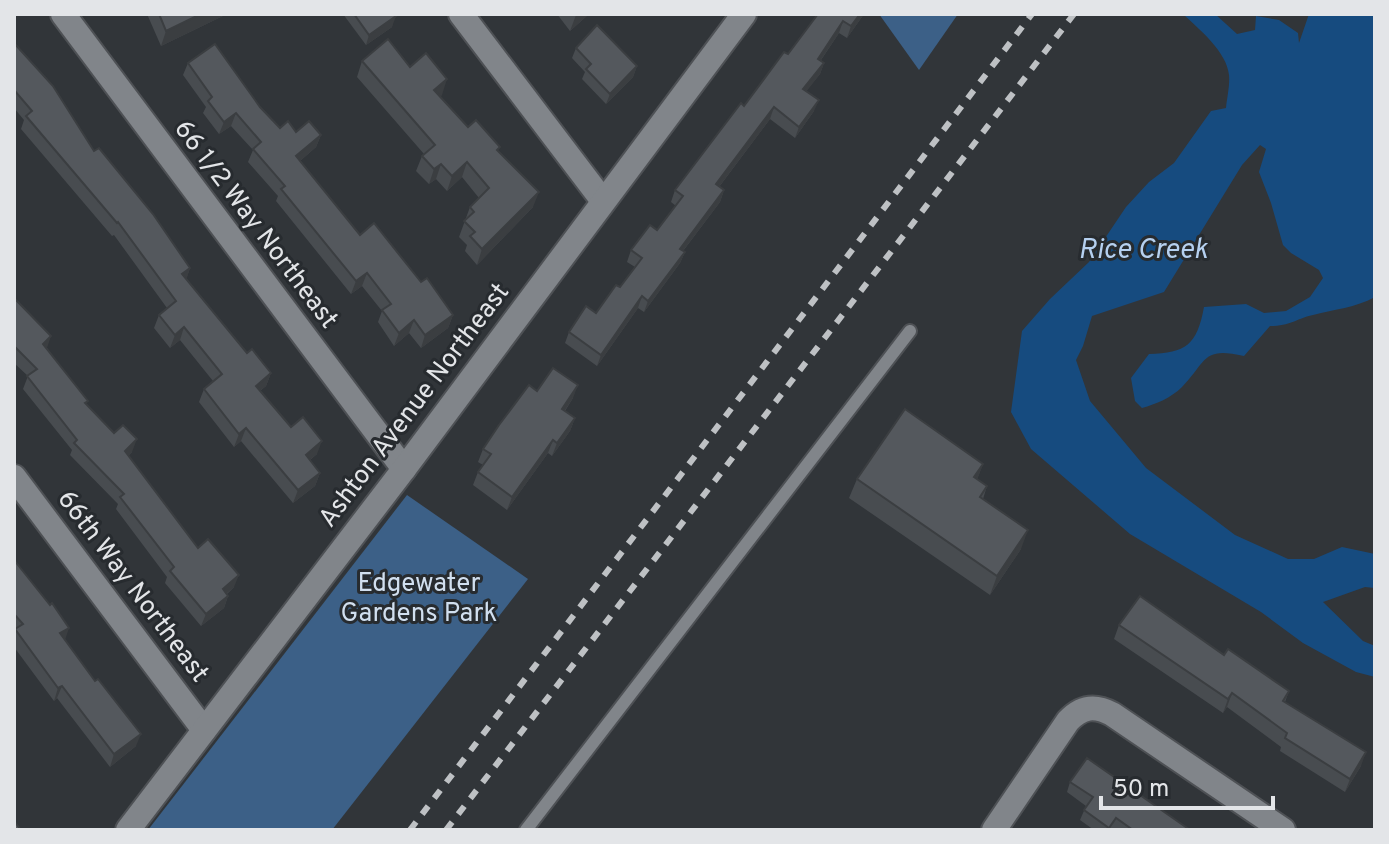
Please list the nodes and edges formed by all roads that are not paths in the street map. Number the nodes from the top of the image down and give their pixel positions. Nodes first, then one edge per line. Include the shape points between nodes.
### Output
1 (63, 14) edge
2 (461, 14) edge
3 (744, 14) edge
4 (603, 201) junction
5 (910, 331) dead end
6 (404, 469) junction
7 (14, 477) edge
8 (204, 730) junction
9 (128, 830) edge
10 (526, 830) edge
11 (994, 830) edge
12 (1283, 830) edge

1 - 6 street, 66 1/2 Way Northeast
2 - 4 street
3 - 4 street, Ashton Avenue Northeast
4 - 6 street, Ashton Avenue Northeast
5 - 10 lane
6 - 8 street, Ashton Avenue Northeast
7 - 8 street, 66th Way Northeast
8 - 9 street, Ashton Avenue Northeast
11 - 12 street via 1068,721 1088,708 1112,714

